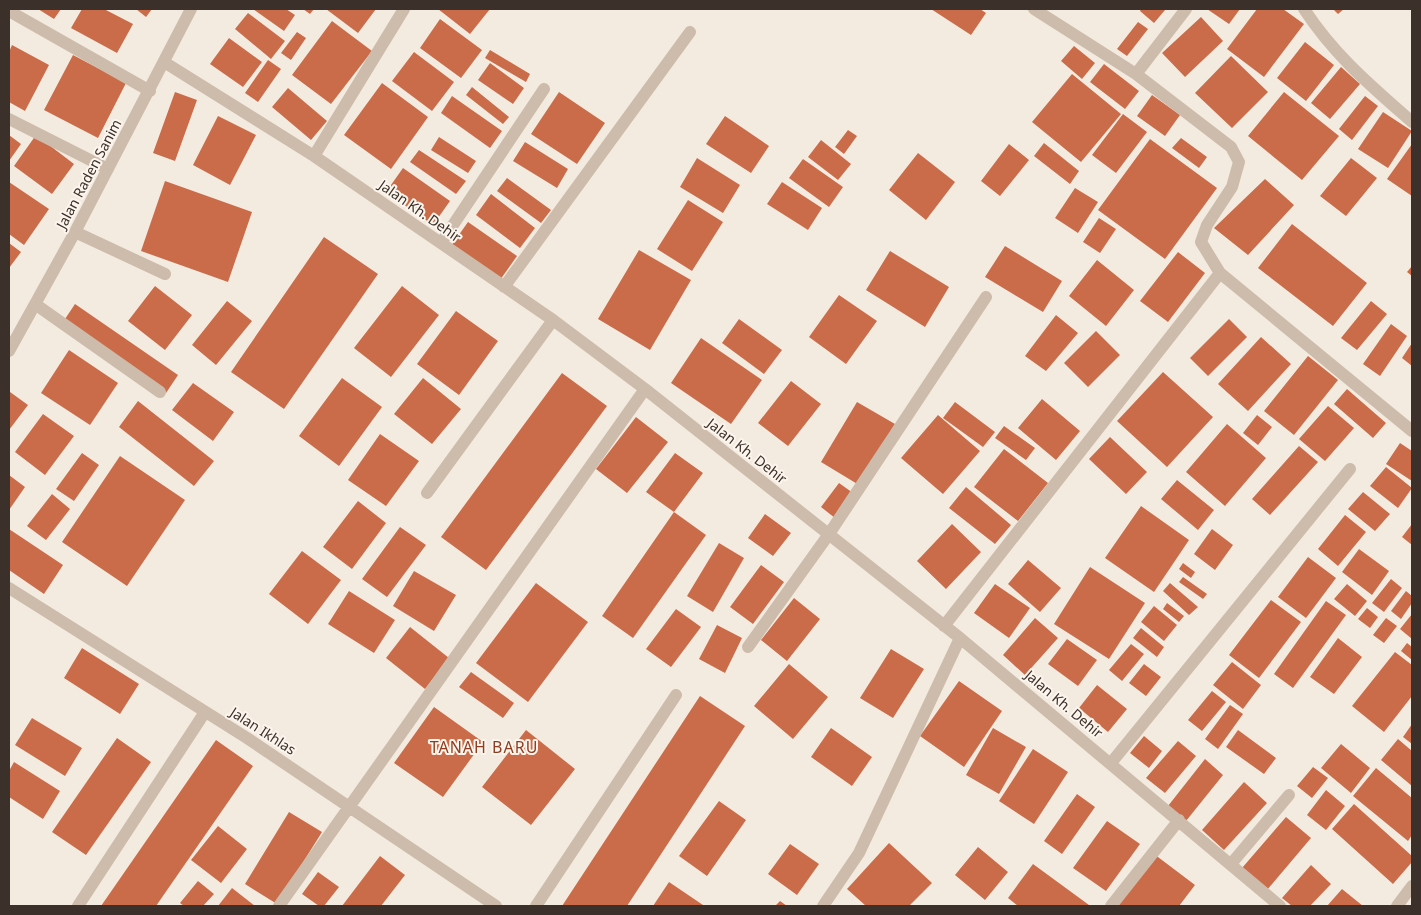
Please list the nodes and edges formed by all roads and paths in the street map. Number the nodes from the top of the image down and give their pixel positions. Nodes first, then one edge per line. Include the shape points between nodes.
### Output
1 (191, 9) edge
2 (404, 9) edge
3 (1034, 9) edge
4 (1186, 9) edge
5 (1304, 9) edge
6 (9, 12) edge
7 (690, 32) dead end
8 (164, 62) junction
9 (1136, 74) junction
10 (544, 90) dead end
11 (150, 91) junction
12 (9, 119) edge
13 (1412, 122) edge
14 (314, 156) junction
15 (108, 169) junction
16 (75, 232) junction
17 (440, 242) junction
18 (1220, 273) junction
19 (165, 274) dead end
20 (504, 287) junction
21 (986, 297) dead end
22 (35, 304) junction
23 (552, 320) junction
24 (9, 351) edge
25 (645, 389) junction
26 (160, 392) dead end
27 (1412, 431) edge
28 (1350, 469) dead end
29 (427, 493) dead end
30 (830, 534) junction
31 (9, 588) edge
32 (944, 626) junction
33 (960, 638) junction
34 (748, 646) dead end
35 (676, 695) dead end
36 (205, 712) junction
37 (1111, 763) junction
38 (1289, 795) dead end
39 (349, 806) junction
40 (1179, 820) junction
41 (1231, 864) junction
42 (1412, 886) edge
43 (78, 906) edge
44 (279, 906) edge
45 (496, 906) edge
46 (536, 906) edge
47 (823, 906) edge
48 (1111, 906) edge
49 (1280, 906) edge
50 (1397, 906) edge

1 - 8 street, Jalan Raden Sanim
2 - 14 street
3 - 9 street
4 - 9 street
5 - 13 street via 1341,59
6 - 11 street
7 - 20 street
8 - 11 street, Jalan Raden Sanim
8 - 14 street, Jalan Kh. Dehir
9 - 18 street via 1232,147 1239,162 1232,187 1207,225 1201,242
10 - 17 street
11 - 15 street, Jalan Raden Sanim
12 - 15 street
14 - 17 street, Jalan Kh. Dehir
15 - 16 street, Jalan Raden Sanim
16 - 19 street
16 - 22 street, Jalan Raden Sanim
17 - 20 street, Jalan Kh. Dehir
18 - 27 street
18 - 32 street
20 - 23 street, Jalan Kh. Dehir
21 - 30 street
22 - 24 street, Jalan Raden Sanim
22 - 26 street
23 - 25 street, Jalan Kh. Dehir
23 - 29 street
25 - 30 street, Jalan Kh. Dehir
25 - 39 street
28 - 37 street
30 - 32 street, Jalan Kh. Dehir
30 - 34 street
31 - 36 street, Jalan Ikhlas
32 - 33 street, Jalan Kh. Dehir
33 - 37 street, Jalan Kh. Dehir
33 - 47 street via 860,854
35 - 46 street
36 - 39 street, Jalan Ikhlas
36 - 43 street
37 - 40 street, Jalan Kh. Dehir
38 - 41 street
39 - 44 street
39 - 45 street, Jalan Ikhlas
40 - 41 street, Jalan Kh. Dehir
40 - 48 street
41 - 49 street, Jalan Kh. Dehir
42 - 50 street

